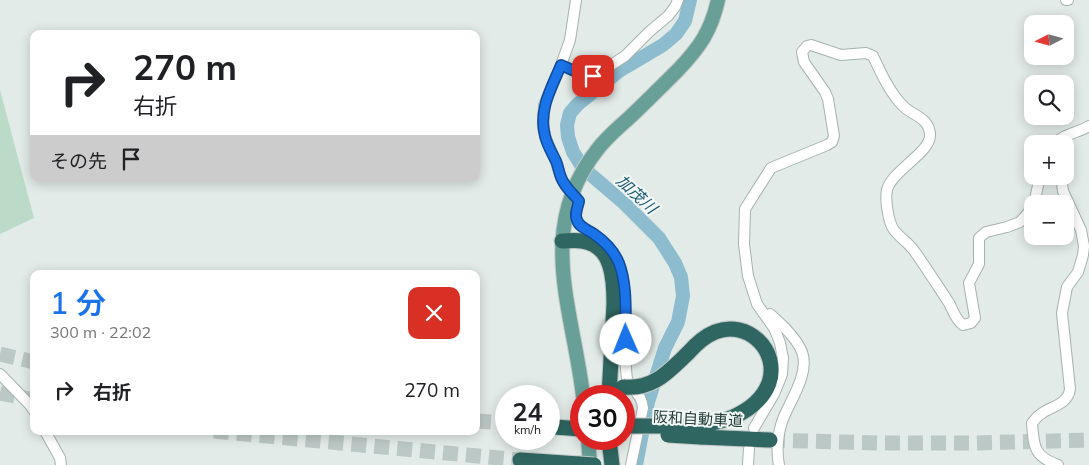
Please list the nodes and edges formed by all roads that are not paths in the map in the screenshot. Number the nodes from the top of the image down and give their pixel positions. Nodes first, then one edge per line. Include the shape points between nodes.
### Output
1 (576, 0) edge
2 (678, 0) edge
3 (718, 0) edge
4 (561, 65) junction
5 (1089, 126) edge
6 (1070, 135) edge
7 (1062, 185) edge
8 (574, 187) junction
9 (1024, 218) edge
10 (562, 241) junction
11 (755, 299) junction
12 (0, 374) edge
13 (581, 385) edge
14 (614, 385) edge
15 (635, 388) edge
16 (30, 405) edge
17 (635, 426) edge
18 (754, 428) dead end
19 (702, 431) junction
20 (635, 432) edge
21 (47, 435) edge
22 (770, 440) tunnel mouth
23 (749, 449) dead end
24 (588, 450) edge
25 (610, 450) edge
26 (520, 460) dead end
27 (748, 464) edge
28 (61, 465) edge
29 (588, 465) edge
30 (612, 465) edge
31 (631, 465) edge
32 (779, 465) edge
33 (1058, 465) edge

1 - 4 street via 571,34
2 - 4 street via 668,16 625,56 596,75 588,77
3 - 8 main road via 703,41 663,86 612,134 590,160
4 - 8 street via 544,105 543,124 561,178
5 - 6 street
7 - 33 street via 1081,230 1084,246 1078,272 1067,287 1062,313 1070,389 1062,403 1032,422 1037,451 1042,458
8 - 10 main road
8 - 31 street via 579,201 578,223 611,250 623,280 627,379 643,402
9 - 11 street via 1007,227 986,232 979,238 979,264 969,283 975,318 963,325 957,321 913,248 894,230 888,213 887,191 891,182 926,146 930,136 928,127 921,117 901,104 884,80 873,56 866,53 841,55 807,46 802,52 804,62 825,92 834,136 827,146 771,168 744,210 744,244
10 - 13 main road via 565,290
10 - 14 highway via 584,241 594,245 609,262 614,304
11 - 18 street via 778,335 783,366 774,394
11 - 32 street via 793,338 803,356 798,385 781,425
12 - 16 street
15 - 19 highway, bridge via 654,382 667,373 710,334 733,329 755,336 770,361 770,376 760,398 733,418
17 - 19 highway, bridge via 686,426
19 - 20 highway, 阪和自動車道, bridge
19 - 22 highway, 阪和自動車道
21 - 28 street
23 - 27 street
24 - 29 main road
25 - 30 highway
26 - 29 highway

